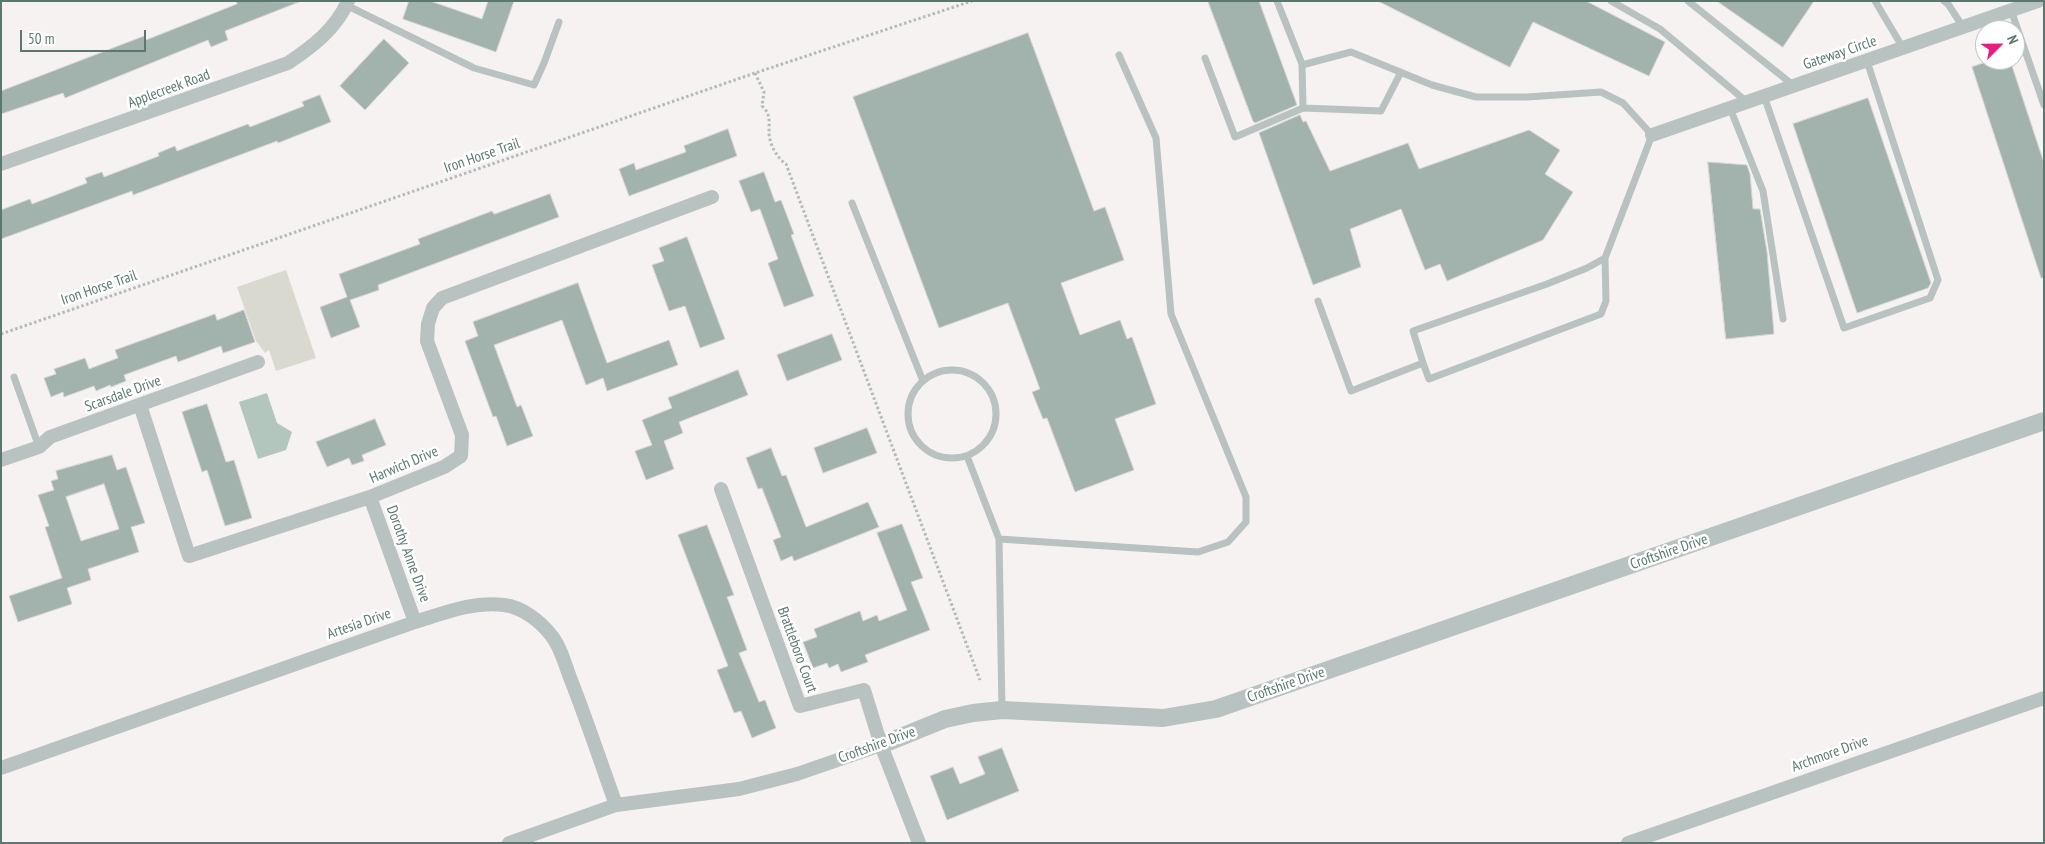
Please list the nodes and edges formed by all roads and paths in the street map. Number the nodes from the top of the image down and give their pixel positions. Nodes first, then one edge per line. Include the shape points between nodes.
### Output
1 (972, 1) edge
2 (1277, 1) edge
3 (1611, 1) edge
4 (1688, 1) edge
5 (1875, 1) edge
6 (1944, 1) edge
7 (2040, 1) edge
8 (347, 3) edge
9 (2044, 8) edge
10 (2012, 10) junction
11 (559, 22) dead end
12 (1964, 27) junction
13 (1903, 48) junction
14 (1119, 55) dead end
15 (1205, 58) dead end
16 (1867, 61) junction
17 (1302, 64) junction
18 (1401, 72) junction
19 (755, 73) junction
20 (1794, 86) junction
21 (1764, 96) junction
22 (1748, 102) junction
23 (2044, 105) edge
24 (1303, 108) junction
25 (1730, 108) junction
26 (1652, 135) junction
27 (1, 164) edge
28 (712, 197) dead end
29 (852, 203) dead end
30 (1605, 258) junction
31 (1318, 301) dead end
32 (1783, 319) dead end
33 (1, 334) edge
34 (258, 362) dead end
35 (1423, 363) junction
36 (14, 377) dead end
37 (923, 381) junction
38 (140, 405) junction
39 (2044, 421) edge
40 (39, 447) junction
41 (967, 456) junction
42 (1, 460) edge
43 (721, 489) dead end
44 (370, 496) junction
45 (999, 539) junction
46 (415, 622) junction
47 (980, 680) dead end
48 (2044, 698) edge
49 (1002, 710) junction
50 (880, 745) junction
51 (1, 768) edge
52 (616, 805) junction
53 (509, 843) edge
54 (919, 843) edge
55 (1628, 843) edge

1 - 19 path, Iron Horse Trail
2 - 17 lane
3 - 22 lane via 1660,29
4 - 20 lane
5 - 13 lane
6 - 12 lane
7 - 9 lane
7 - 10 street, Gateway Circle
8 - 11 lane via 474,68 534,85
8 - 27 street, Applecreek Road via 336,22 306,51 288,63
10 - 12 street, Gateway Circle
10 - 23 lane
12 - 13 street, Gateway Circle
13 - 16 street, Gateway Circle
14 - 45 lane via 1156,138 1171,314 1246,497 1246,522 1228,542 1198,552
15 - 24 lane via 1235,137
16 - 20 street, Gateway Circle
16 - 21 lane via 1938,280 1930,298 1844,328
17 - 18 lane via 1351,52
17 - 24 lane
18 - 24 lane via 1381,111
18 - 26 lane via 1432,85 1476,97 1601,92 1623,103
19 - 33 path, Iron Horse Trail
19 - 47 path via 764,92 762,106 771,122 769,134 778,159 786,164
20 - 21 street, Gateway Circle
21 - 22 street, Gateway Circle
22 - 25 street, Gateway Circle
25 - 26 street, Gateway Circle
25 - 32 lane via 1763,191
26 - 30 lane
28 - 44 street, Harwich Drive via 442,298 432,308 427,341 462,435 461,456 444,467
29 - 37 lane
30 - 35 lane via 1547,284 1413,331
30 - 35 lane via 1606,301 1601,314 1429,379
31 - 35 lane via 1351,391
34 - 38 street, Scarsdale Drive
36 - 40 lane
37 - 41 lane via 909,407 909,422 914,436 924,448 937,455
37 - 41 lane via 935,373 963,371 976,376 986,386 996,412 992,432 980,449
38 - 40 street, Scarsdale Drive via 50,437
38 - 44 street, Harwich Drive via 189,556
39 - 49 street, Croftshire Drive via 1216,709 1163,718
40 - 42 street, Scarsdale Drive
41 - 45 lane
43 - 50 street, Brattleboro Court via 800,706 864,690
44 - 46 street, Dorothy Anne Drive
45 - 49 lane
46 - 51 street, Artesia Drive
46 - 52 street, Artesia Drive via 464,606 485,603 506,605 539,622 560,651
48 - 55 street, Archmore Drive
49 - 50 street, Croftshire Drive via 945,719
50 - 52 street, Croftshire Drive via 797,774 739,789
50 - 54 street
52 - 53 street, Croftshire Drive

